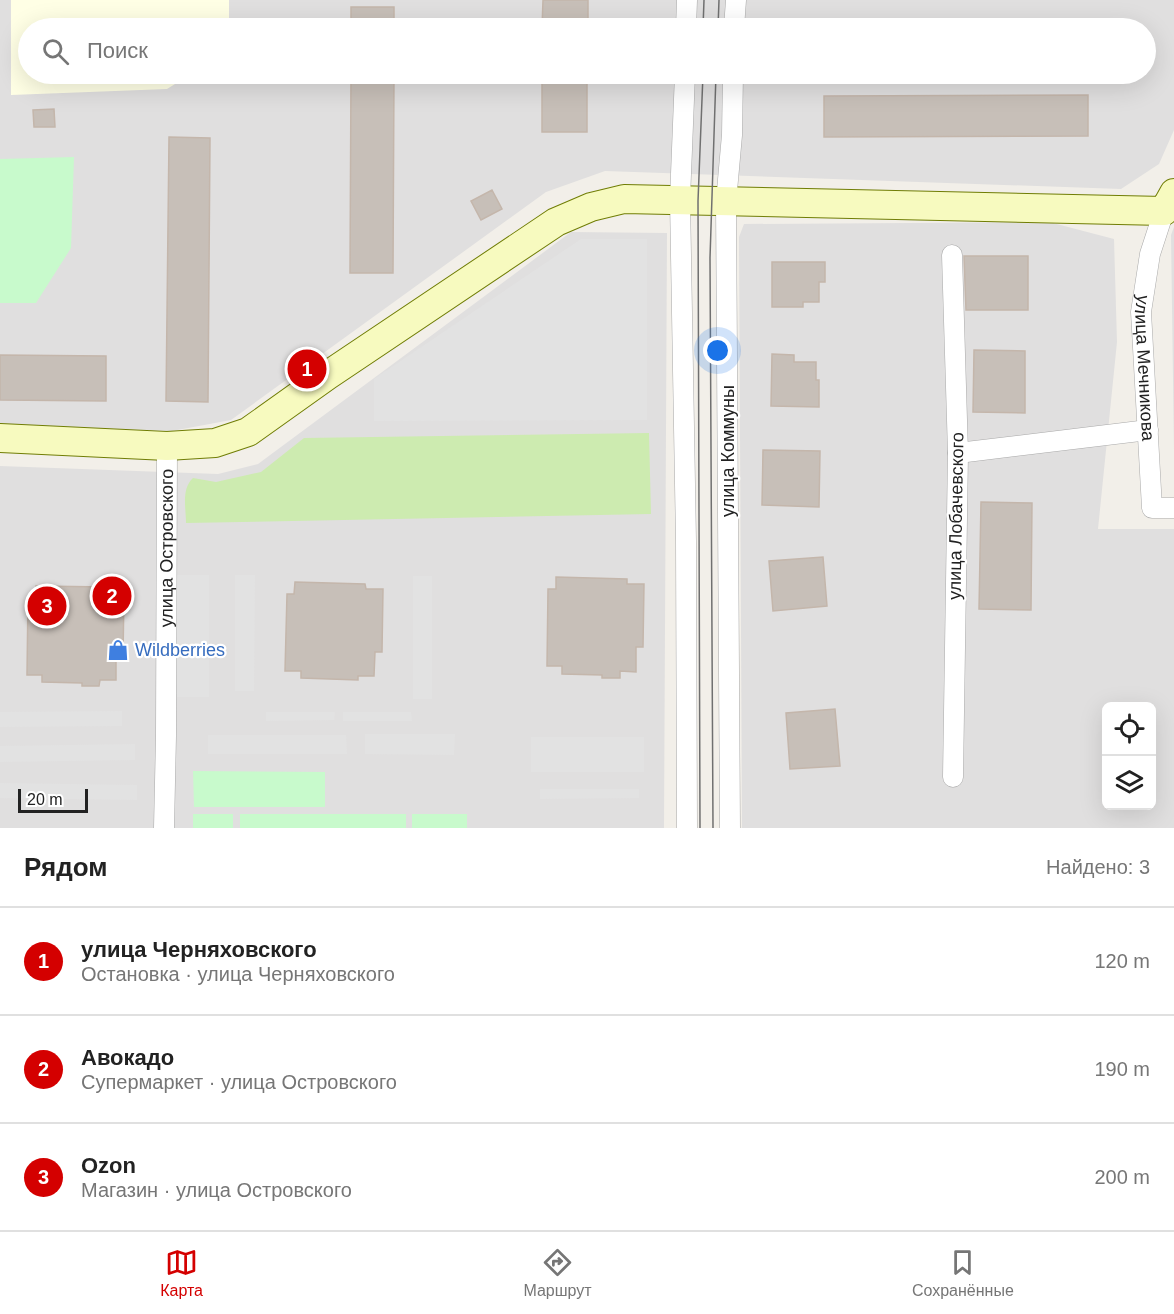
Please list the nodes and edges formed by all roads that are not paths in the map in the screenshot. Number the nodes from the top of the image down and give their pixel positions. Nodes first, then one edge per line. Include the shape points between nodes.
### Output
1 (687, 0) edge
2 (736, 0) edge
3 (686, 18) edge
4 (735, 18) edge
5 (685, 84) edge
6 (733, 84) edge
7 (689, 200) junction
8 (726, 202) junction
9 (1169, 202) edge
10 (952, 255) dead end
11 (1148, 430) junction
12 (0, 438) edge
13 (167, 446) junction
14 (958, 453) junction
15 (1174, 508) edge
16 (952, 777) dead end
17 (164, 828) edge
18 (687, 828) edge
19 (730, 828) edge

1 - 3 street
2 - 4 street
5 - 7 street
6 - 8 street, улица Коммуны
7 - 8 street
7 - 13 street via 624,199 556,222 248,432 215,443
7 - 18 street
8 - 9 street
8 - 19 street, улица Коммуны
9 - 11 street, улица Мечникова via 1149,254 1141,312
10 - 14 street, улица Лобачевского
11 - 14 street
11 - 15 street, улица Мечникова via 1152,508
12 - 13 street
13 - 17 street, улица Островского
14 - 16 street, улица Лобачевского

